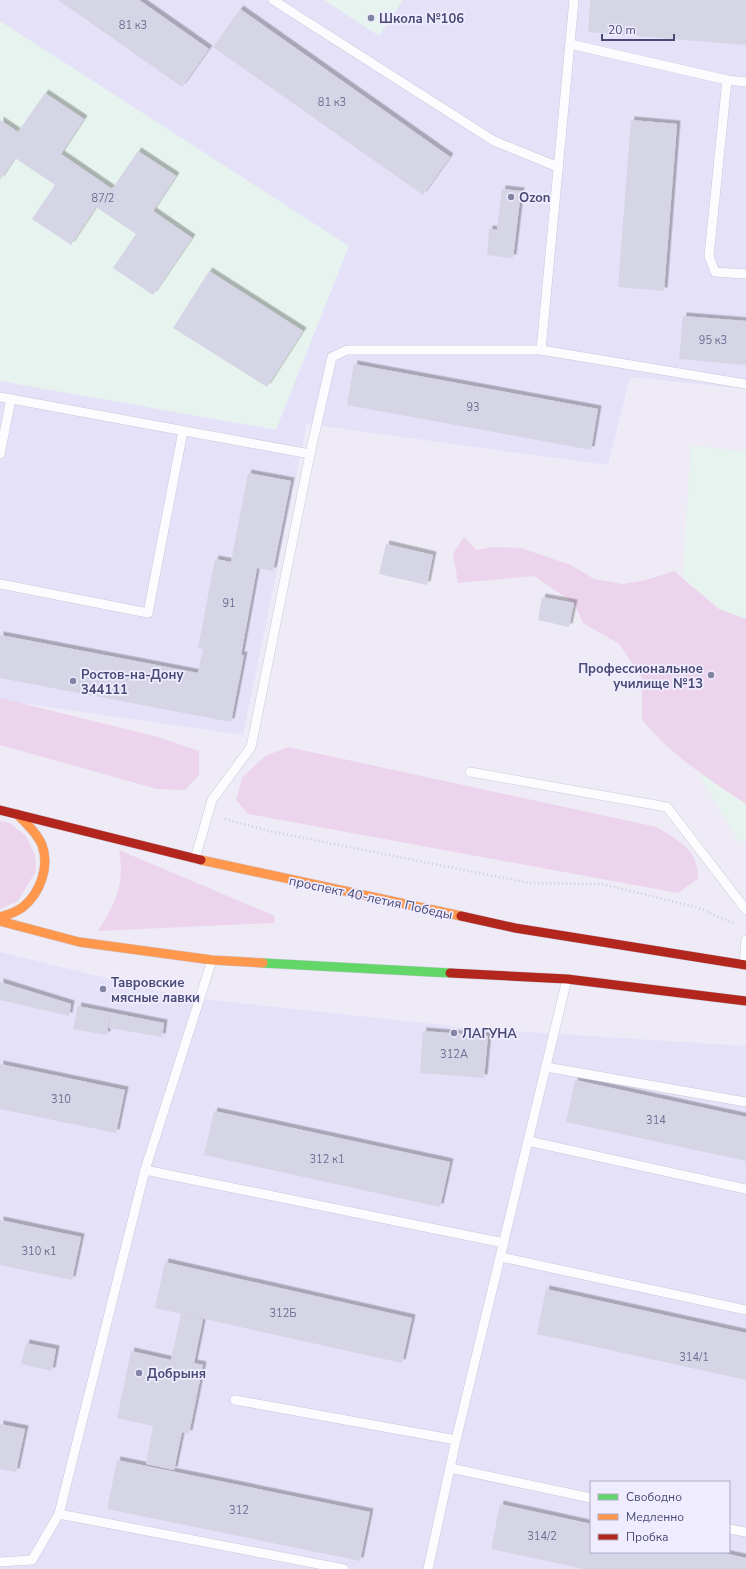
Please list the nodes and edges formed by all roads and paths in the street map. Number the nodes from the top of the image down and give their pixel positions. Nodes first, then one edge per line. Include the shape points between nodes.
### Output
1 (273, 0) edge
2 (574, 0) edge
3 (570, 44) junction
4 (727, 80) junction
5 (746, 82) edge
6 (558, 167) junction
7 (746, 274) edge
8 (541, 350) junction
9 (746, 384) edge
10 (0, 397) edge
11 (11, 399) junction
12 (183, 431) junction
13 (0, 454) edge
14 (310, 454) junction
15 (0, 584) edge
16 (470, 772) dead end
17 (0, 810) edge
18 (17, 814) junction
19 (208, 815) junction
20 (195, 859) junction
21 (746, 910) edge
22 (0, 917) edge
23 (0, 921) edge
24 (739, 926) dead end
25 (746, 940) edge
26 (212, 960) junction
27 (745, 965) edge
28 (567, 979) junction
29 (746, 1001) edge
30 (546, 1067) junction
31 (746, 1102) edge
32 (528, 1141) junction
33 (145, 1170) junction
34 (746, 1189) edge
35 (504, 1242) junction
36 (501, 1257) junction
37 (746, 1310) edge
38 (235, 1400) dead end
39 (456, 1440) junction
40 (450, 1468) junction
41 (590, 1498) edge
42 (59, 1514) junction
43 (730, 1529) edge
44 (746, 1532) edge
45 (0, 1562) edge
46 (344, 1569) edge
47 (428, 1569) edge

1 - 6 lane via 494,141
2 - 3 lane
3 - 4 lane
3 - 6 lane
4 - 5 lane
4 - 7 lane via 709,256 715,272
6 - 8 lane
8 - 9 lane
8 - 14 lane via 347,350 332,357
10 - 11 lane
11 - 12 lane
11 - 13 lane
12 - 14 lane
12 - 15 lane via 148,613
14 - 19 lane via 250,748 212,800
16 - 21 lane via 667,807
17 - 18 main road, проспект 40-летия Победы
18 - 20 main road, проспект 40-летия Победы
18 - 22 main road via 39,838 45,856 44,876 35,894 22,908
19 - 20 lane
19 - 24 path via 269,831 529,883 602,884 700,908
20 - 27 main road, проспект 40-летия Победы via 515,928
23 - 26 main road via 79,942
25 - 27 lane
26 - 28 main road
26 - 33 lane
28 - 29 main road
28 - 30 lane
30 - 31 lane
30 - 32 lane
32 - 34 lane
32 - 35 lane
33 - 35 lane
33 - 42 lane
35 - 36 lane
36 - 37 lane
36 - 39 lane
38 - 39 lane
39 - 40 lane
40 - 41 lane
40 - 47 lane
42 - 45 lane via 32,1560
42 - 46 lane
43 - 44 lane

